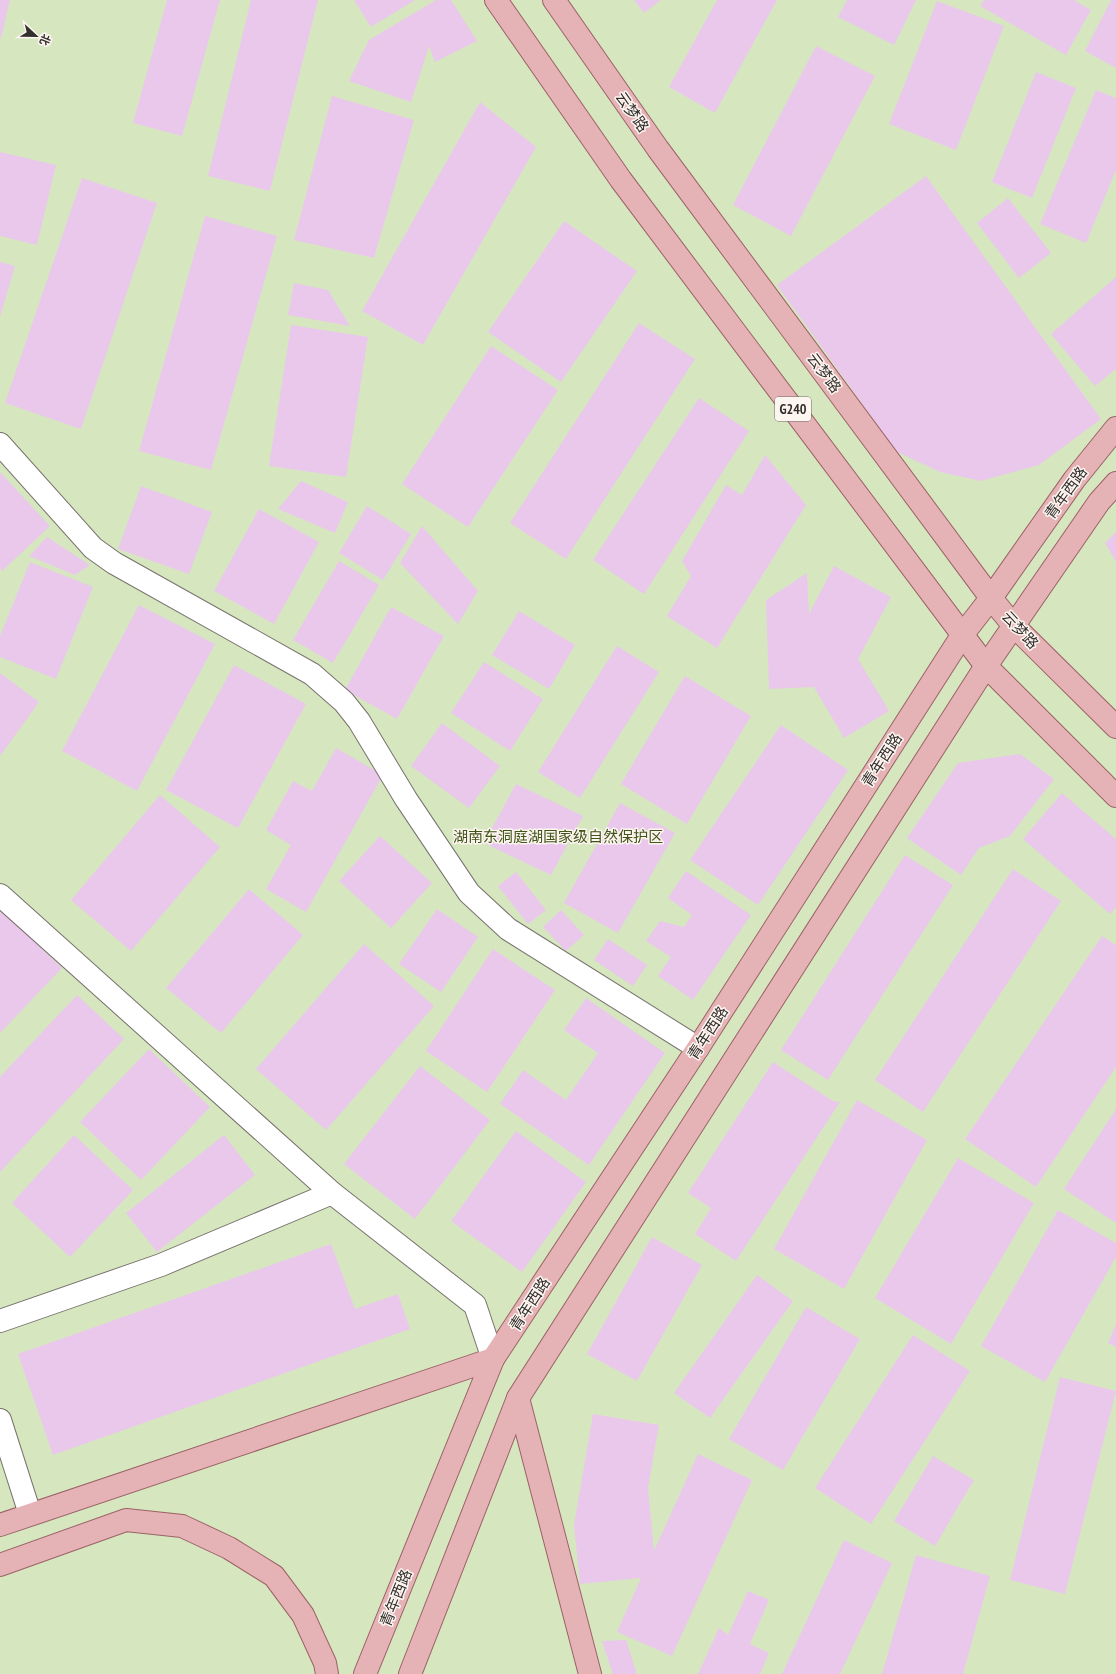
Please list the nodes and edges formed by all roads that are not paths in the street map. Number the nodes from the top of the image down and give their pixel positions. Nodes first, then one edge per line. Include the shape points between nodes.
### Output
1 (496, 0) edge
2 (554, 0) edge
3 (1116, 428) edge
4 (0, 444) edge
5 (1116, 483) edge
6 (991, 598) junction
7 (1013, 625) junction
8 (963, 634) junction
9 (986, 666) junction
10 (1116, 727) edge
11 (1116, 796) edge
12 (0, 895) edge
13 (698, 1048) junction
14 (332, 1193) junction
15 (0, 1321) edge
16 (493, 1359) junction
17 (518, 1398) junction
18 (0, 1420) edge
19 (30, 1514) junction
20 (0, 1525) edge
21 (0, 1565) edge
22 (327, 1674) edge
23 (365, 1674) edge
24 (410, 1674) edge
25 (590, 1674) edge

1 - 8 main road, G240 via 621,180
2 - 6 main road, 云梦路 via 658,149
3 - 6 main road, 青年西路 via 1074,480
4 - 13 street via 94,548 114,563 312,674 344,702 359,721 406,800 469,893 508,929
5 - 7 main road via 1099,502
6 - 7 main road, 云梦路
6 - 8 main road, 青年西路
7 - 9 main road
7 - 10 main road, 云梦路
8 - 9 main road, G240
8 - 13 main road, 青年西路
9 - 11 main road, G240
9 - 17 main road
12 - 14 street
13 - 16 main road, 青年西路
14 - 15 street via 161,1265
14 - 16 street via 475,1305
16 - 19 main road
16 - 23 main road, 青年西路
17 - 24 main road
17 - 25 main road
18 - 19 street
19 - 20 main road
21 - 22 main road via 126,1520 182,1526 229,1548 274,1576 303,1615 326,1663

